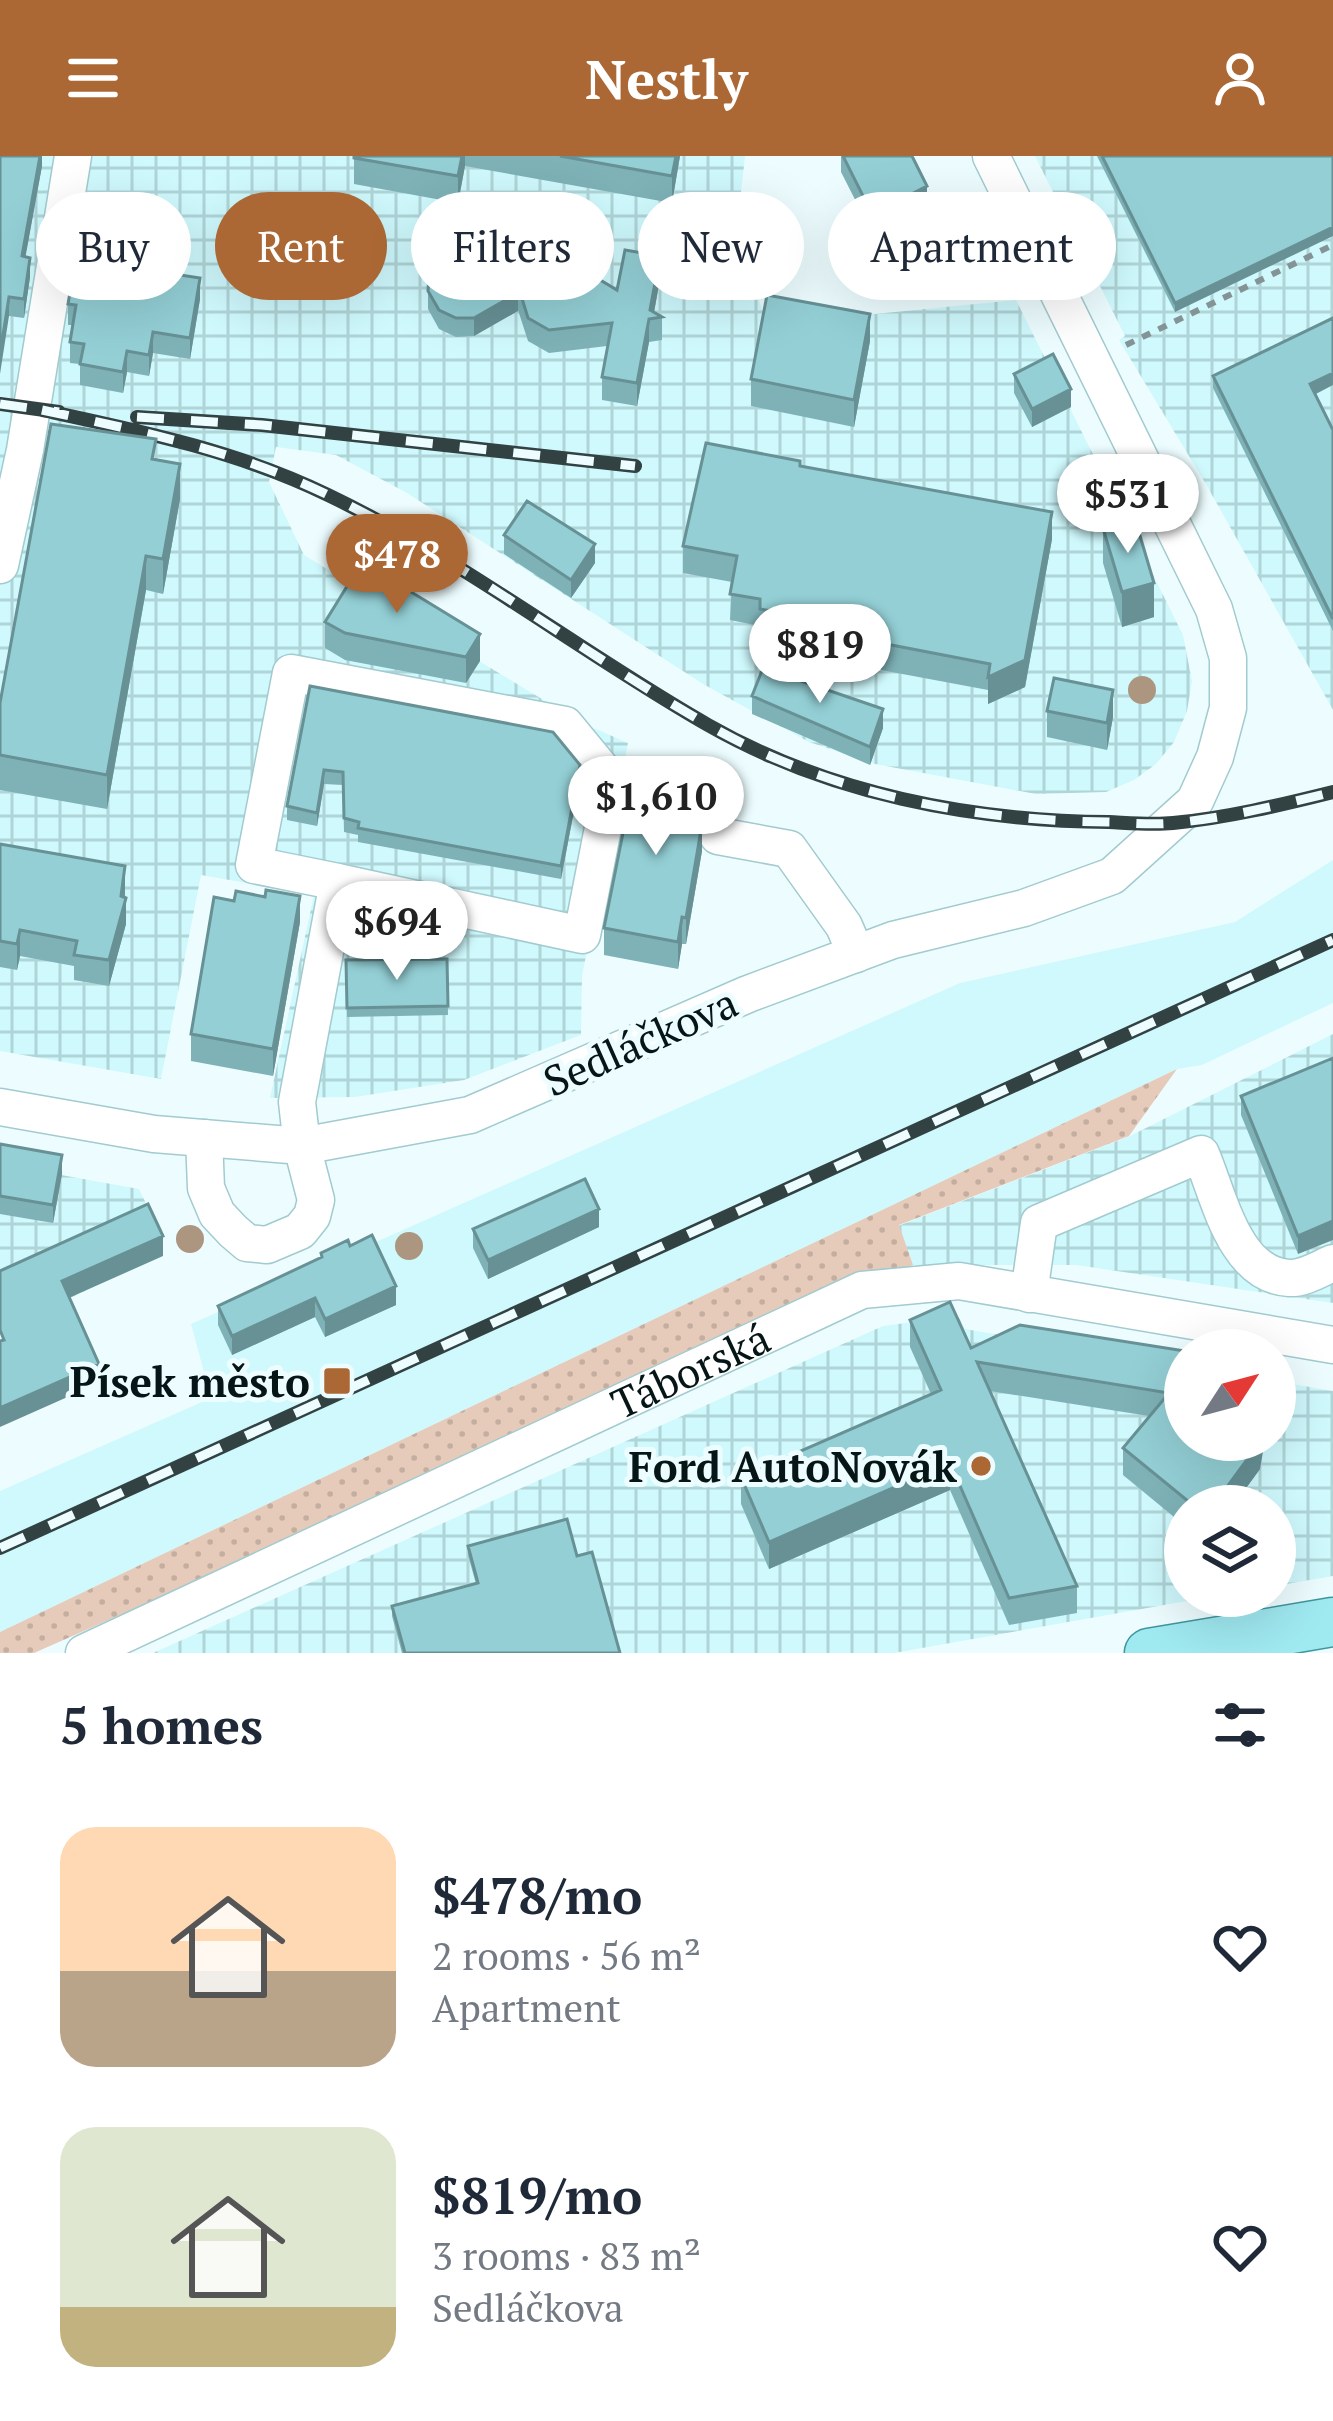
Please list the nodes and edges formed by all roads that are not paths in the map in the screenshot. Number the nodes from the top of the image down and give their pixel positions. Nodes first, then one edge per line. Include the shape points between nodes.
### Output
1 (73, 156) edge
2 (991, 156) edge
3 (12, 447) edge
4 (0, 565) edge
5 (718, 836) dead end
6 (338, 882) junction
7 (856, 955) junction
8 (0, 1107) edge
9 (204, 1138) junction
10 (302, 1146) junction
11 (1333, 1263) edge
12 (1029, 1294) junction
13 (1333, 1346) edge
14 (1333, 1622) edge
15 (84, 1653) edge
16 (1149, 1653) edge

1 - 3 street
2 - 7 street, Sedláčkova via 1214,609 1228,658 1228,708 1195,801 1112,876
3 - 4 street
5 - 7 street via 789,849
6 - 6 street via 583,934 612,782 565,725 291,673 254,865
6 - 10 street via 297,1102
7 - 10 street, Sedláčkova via 470,1115
8 - 9 street, Sedláčkova
9 - 10 street, Sedláčkova
9 - 10 street via 206,1188 217,1214 248,1243 262,1245 300,1231 312,1216 316,1199
11 - 12 street via 1290,1278 1255,1266 1201,1154 1039,1223
12 - 13 street, Táborská
12 - 15 street, Táborská via 959,1281 862,1290
14 - 16 main road

